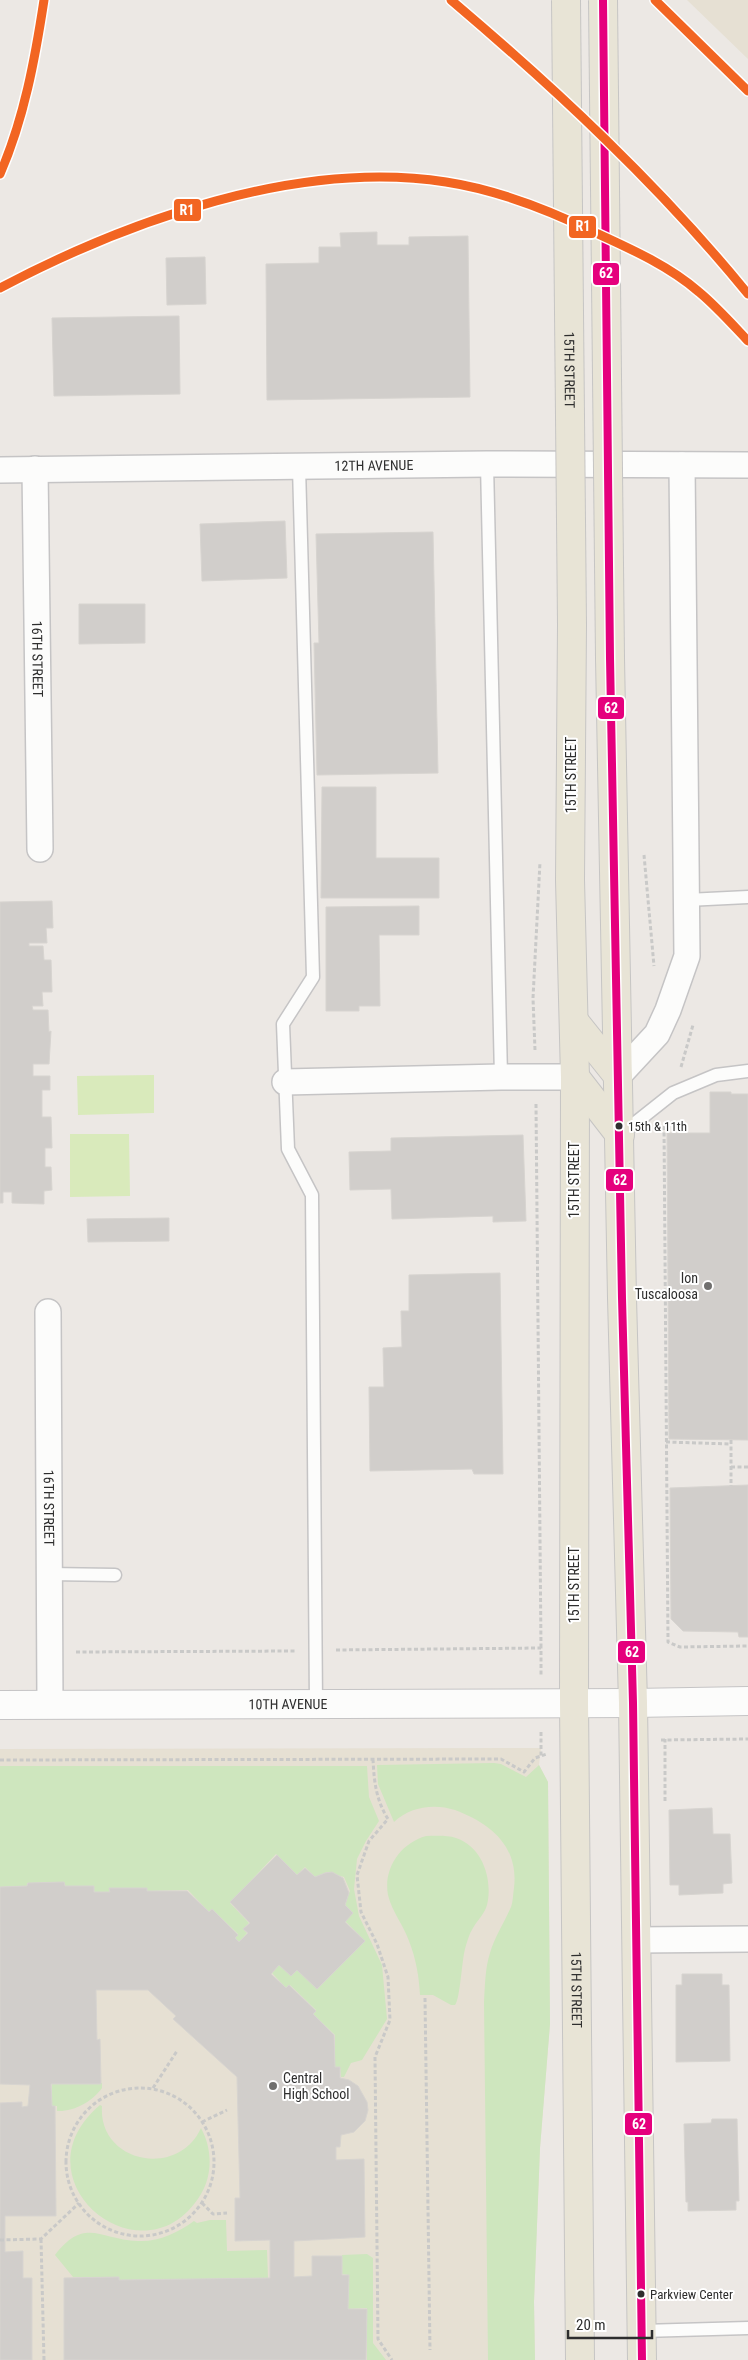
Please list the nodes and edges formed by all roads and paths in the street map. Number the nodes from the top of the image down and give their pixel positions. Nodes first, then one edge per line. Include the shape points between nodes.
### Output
1 (566, 0) edge
2 (603, 0) edge
3 (487, 464) junction
4 (682, 465) junction
5 (748, 465) edge
6 (299, 467) junction
7 (35, 469) junction
8 (0, 470) edge
9 (40, 849) dead end
10 (540, 854) dead end
11 (748, 897) edge
12 (687, 900) junction
13 (695, 1019) dead end
14 (574, 1021) junction
15 (748, 1071) edge
16 (618, 1076) junction
17 (501, 1077) junction
18 (536, 1077) junction
19 (575, 1077) junction
20 (285, 1082) junction
21 (673, 1093) junction
22 (620, 1135) junction
23 (48, 1312) dead end
24 (666, 1442) junction
25 (732, 1467) junction
26 (748, 1467) edge
27 (731, 1486) dead end
28 (49, 1574) junction
29 (115, 1575) dead end
30 (748, 1646) edge
31 (540, 1648) junction
32 (316, 1650) junction
33 (49, 1652) junction
34 (748, 1701) edge
35 (541, 1702) junction
36 (574, 1702) junction
37 (633, 1703) junction
38 (50, 1704) junction
39 (0, 1705) edge
40 (316, 1705) junction
41 (748, 1739) edge
42 (634, 1741) junction
43 (574, 1746) junction
44 (541, 1756) junction
45 (373, 1759) junction
46 (0, 1760) edge
47 (748, 1939) edge
48 (636, 1940) junction
49 (426, 1998) dead end
50 (177, 2050) dead end
51 (153, 2088) junction
52 (227, 2110) dead end
53 (202, 2122) junction
54 (79, 2203) junction
55 (202, 2203) junction
56 (227, 2213) dead end
57 (41, 2239) junction
58 (0, 2240) edge
59 (748, 2328) edge
60 (642, 2331) junction
61 (430, 2350) dead end
62 (44, 2360) edge
63 (392, 2360) edge
64 (580, 2360) edge
65 (642, 2360) edge

1 - 14 main road, 15TH STREET, bridge via 572,626 570,880
2 - 16 main road, bridge
3 - 4 street, 12TH AVENUE
3 - 6 street, 12TH AVENUE
3 - 17 lane
4 - 5 street, 12TH AVENUE
4 - 12 street
6 - 7 street, 12TH AVENUE
6 - 20 lane via 313,977 282,1024
7 - 8 street, 12TH AVENUE
7 - 9 street, 16TH STREET
10 - 18 path via 532,998
11 - 12 lane
12 - 16 street via 687,956 668,1010 657,1034
13 - 21 path
14 - 16 main road
14 - 19 main road, 15TH STREET
15 - 21 lane via 716,1075
16 - 22 main road
17 - 18 street
17 - 20 street
18 - 19 street
18 - 31 path
19 - 22 main road
19 - 36 main road, 15TH STREET
20 - 32 lane via 288,1149 312,1195
21 - 22 lane
21 - 24 path via 663,1129
22 - 37 main road
23 - 28 street, 16TH STREET
24 - 25 path via 731,1442
24 - 30 path via 668,1642 680,1647
25 - 26 path
25 - 27 path
28 - 29 lane
28 - 33 street, 16TH STREET
31 - 32 path
31 - 35 path
32 - 33 path
32 - 40 lane
33 - 38 street, 16TH STREET
34 - 37 main road, 10TH AVENUE
35 - 36 main road, 10TH AVENUE
35 - 40 main road, 10TH AVENUE
35 - 44 path
36 - 37 main road, 10TH AVENUE
36 - 43 main road, 15TH STREET
37 - 42 main road
38 - 39 main road, 10TH AVENUE
38 - 40 main road, 10TH AVENUE
41 - 42 path
42 - 48 main road
43 - 44 path
43 - 64 main road, 15TH STREET
44 - 45 path via 535,1758 524,1772 500,1759
45 - 46 path
45 - 63 path via 375,1786 380,1806 388,1819 369,1841 358,1875 362,1912 388,1977 390,2020 375,2057 375,2100 378,2339
47 - 48 street
48 - 60 main road
49 - 61 path
50 - 51 path
51 - 53 path via 176,2097 196,2112
51 - 54 path via 128,2088 105,2096 86,2112 73,2132 66,2156 68,2181
52 - 53 path
53 - 55 path via 209,2133 215,2157 212,2181
54 - 55 path via 96,2221 117,2233 141,2236 164,2232 186,2221
54 - 57 path
55 - 56 path via 213,2214
57 - 58 path
57 - 62 path
59 - 60 lane
60 - 65 main road

